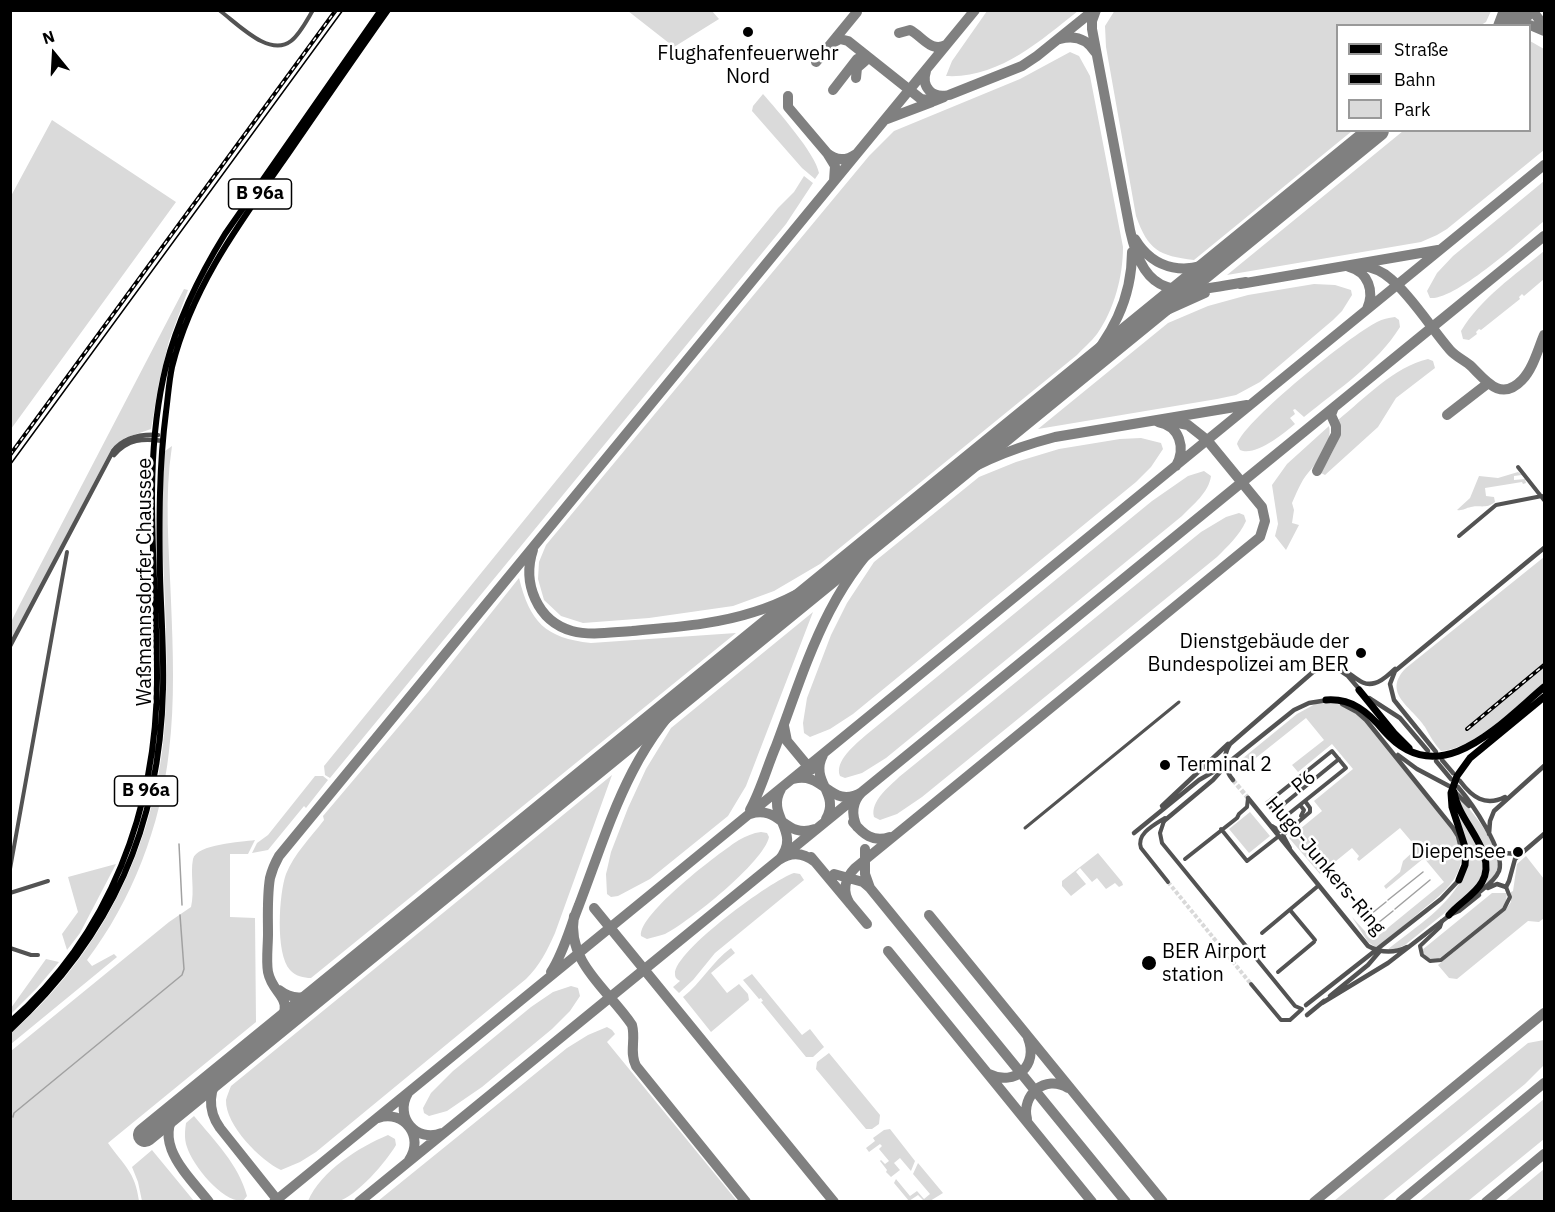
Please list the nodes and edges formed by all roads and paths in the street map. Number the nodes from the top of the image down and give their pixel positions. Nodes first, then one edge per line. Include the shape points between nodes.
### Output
1 (219, 10) edge
2 (313, 10) edge
3 (381, 10) edge
4 (388, 10) edge
5 (159, 438) junction
6 (1518, 467) dead end
7 (1543, 498) edge
8 (1459, 536) dead end
9 (1545, 548) edge
10 (67, 552) dead end
11 (10, 646) edge
12 (1333, 667) junction
13 (1397, 667) junction
14 (1545, 687) edge
15 (1359, 690) junction
16 (1545, 697) edge
17 (1326, 700) junction
18 (1179, 702) dead end
19 (1232, 741) junction
20 (1386, 744) junction
21 (1413, 751) junction
22 (1428, 751) dead end
23 (1436, 752) dead end
24 (1339, 759) junction
25 (1439, 760) dead end
26 (1229, 762) junction
27 (1545, 766) edge
28 (1233, 780) tunnel mouth
29 (1454, 782) junction
30 (1458, 794) dead end
31 (1509, 795) junction
32 (1248, 798) joint
33 (1305, 801) junction
34 (1454, 801) junction
35 (1300, 805) junction
36 (1247, 807) junction
37 (1259, 811) junction
38 (1274, 812) junction
39 (1150, 819) junction
40 (1165, 819) junction
41 (1270, 824) junction
42 (1025, 828) dead end
43 (1485, 828) junction
44 (1221, 829) junction
45 (1134, 833) dead end
46 (1489, 834) junction
47 (1545, 834) edge
48 (1279, 836) junction
49 (1290, 850) junction
50 (1498, 850) junction
51 (1519, 854) junction
52 (1185, 859) dead end
53 (10, 869) edge
54 (1459, 880) junction
55 (48, 881) dead end
56 (1168, 882) tunnel mouth
57 (1318, 886) junction
58 (1506, 887) junction
59 (10, 893) edge
60 (1290, 910) junction
61 (1449, 915) junction
62 (1442, 921) junction
63 (1262, 933) dead end
64 (1386, 945) junction
65 (10, 948) edge
66 (38, 955) dead end
67 (1278, 972) dead end
68 (1251, 984) tunnel mouth
69 (1322, 1003) junction
70 (1304, 1007) junction
71 (1308, 1015) dead end
72 (10, 1022) edge
73 (10, 1029) edge

1 - 2 street via 262,42 276,46 294,39
3 - 5 main road, Waßmannsdorfer Chaussee / B 96a via 205,266 172,345 163,384
4 - 5 main road, Waßmannsdorfer Chaussee / B 96a via 230,236 197,296 171,370
5 - 11 street via 138,436 113,451
5 - 72 main road, Waßmannsdorfer Chaussee / B 96a via 153,521 157,696 141,813 110,892 84,937 42,991
5 - 73 main road, Waßmannsdorfer Chaussee / B 96a via 163,688 159,750 150,799 134,851 101,921 72,964 39,1003
6 - 7 street
7 - 8 street via 1496,505
9 - 13 street
10 - 53 street
12 - 13 street via 1372,684
12 - 15 street via 1348,676
12 - 19 street via 1303,679
13 - 23 street via 1390,684 1392,696
14 - 21 highway via 1478,742 1455,753 1435,756
15 - 21 highway
15 - 22 street via 1400,718
16 - 29 highway via 1470,758
17 - 20 street via 1357,712
17 - 21 highway via 1358,706 1399,745
17 - 26 street via 1294,710
18 - 42 street
19 - 28 street via 1225,760
19 - 39 street
20 - 29 street via 1412,766
20 - 54 street via 1458,836 1463,858
24 - 33 street, P6 via 1346,768
24 - 38 street, P6
24 - 38 street, P6 via 1332,751 1267,803
25 - 29 street
26 - 39 street
26 - 40 street
27 - 31 street
29 - 31 street via 1482,801 1497,801
29 - 34 highway
29 - 43 street
30 - 43 street
31 - 46 street via 1491,815
32 - 36 street
32 - 37 street, Hugo-Junkers-Ring
33 - 35 street, P6
33 - 49 street via 1310,812 1283,835
34 - 54 highway via 1453,813 1466,850
34 - 61 highway via 1483,849 1487,865 1479,887
35 - 38 street, P6 via 1281,820
35 - 41 street via 1303,814 1285,830 1279,831
36 - 37 street
36 - 44 street
37 - 41 street, Hugo-Junkers-Ring
39 - 45 street
40 - 56 street via 1142,835 1139,842
40 - 70 street via 1160,833 1162,843 1295,1006
41 - 48 street, Hugo-Junkers-Ring
43 - 46 street
44 - 48 street via 1248,861
44 - 52 street
46 - 50 street
47 - 51 street
48 - 49 street, Hugo-Junkers-Ring
49 - 57 street, Hugo-Junkers-Ring
50 - 51 street
50 - 61 street, Hugo-Junkers-Ring via 1501,864 1495,878
51 - 58 street
54 - 64 street via 1442,900
55 - 59 street
57 - 60 street
57 - 62 street, Hugo-Junkers-Ring via 1368,946 1376,950 1402,950
58 - 61 street via 1491,885
58 - 62 street, Hugo-Junkers-Ring via 1510,897 1504,909 1441,960 1430,961 1420,946
60 - 63 street
60 - 67 street via 1314,941
61 - 62 street, Hugo-Junkers-Ring
62 - 69 street, Hugo-Junkers-Ring via 1389,963
64 - 69 street
64 - 70 street
65 - 66 street
68 - 70 street via 1281,1020 1290,1020
69 - 71 street

